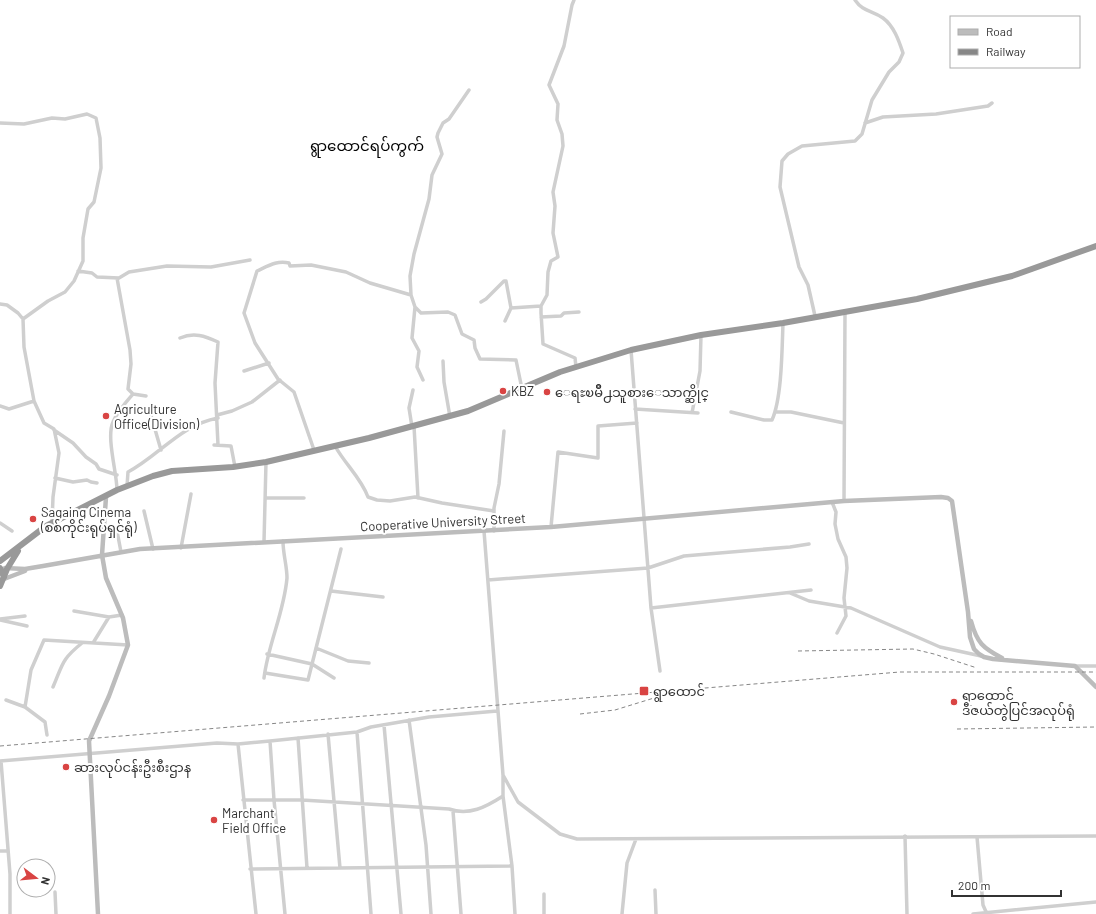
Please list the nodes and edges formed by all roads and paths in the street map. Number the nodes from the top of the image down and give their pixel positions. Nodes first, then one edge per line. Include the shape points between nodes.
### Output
1 (574, 0) edge
2 (854, 0) edge
3 (469, 90) dead end
4 (992, 103) dead end
5 (0, 123) edge
6 (865, 123) junction
7 (1096, 246) edge
8 (250, 260) dead end
9 (78, 271) junction
10 (117, 278) junction
11 (411, 296) junction
12 (481, 302) dead end
13 (0, 304) edge
14 (415, 306) junction
15 (542, 306) junction
16 (511, 308) junction
17 (579, 312) dead end
18 (845, 312) junction
19 (815, 316) junction
20 (541, 317) junction
21 (23, 319) junction
22 (505, 321) dead end
23 (783, 323) junction
24 (701, 335) junction
25 (180, 338) dead end
26 (631, 350) junction
27 (443, 361) dead end
28 (268, 363) junction
29 (576, 367) junction
30 (244, 371) dead end
31 (280, 380) junction
32 (422, 380) dead end
33 (522, 388) junction
34 (413, 390) dead end
35 (133, 394) junction
36 (146, 396) dead end
37 (34, 400) junction
38 (0, 406) edge
39 (635, 409) junction
40 (150, 412) dead end
41 (731, 412) dead end
42 (776, 412) junction
43 (692, 413) junction
44 (698, 413) dead end
45 (217, 416) junction
46 (450, 417) junction
47 (637, 423) junction
48 (844, 423) junction
49 (413, 427) junction
50 (54, 429) junction
51 (504, 431) dead end
52 (335, 446) junction
53 (161, 450) junction
54 (314, 450) junction
55 (266, 462) junction
56 (234, 467) junction
57 (117, 475) junction
58 (55, 478) junction
59 (97, 483) dead end
60 (126, 488) junction
61 (117, 490) junction
62 (190, 494) dead end
63 (106, 497) junction
64 (266, 498) junction
65 (304, 498) dead end
66 (418, 498) junction
67 (844, 501) junction
68 (832, 502) junction
69 (144, 511) dead end
70 (494, 511) junction
71 (644, 519) junction
72 (0, 523) edge
73 (52, 523) junction
74 (551, 527) junction
75 (12, 530) dead end
76 (117, 531) dead end
77 (484, 531) junction
78 (494, 531) junction
79 (28, 539) junction
80 (283, 541) junction
81 (264, 542) junction
82 (809, 544) dead end
83 (181, 548) junction
84 (154, 549) junction
85 (341, 549) dead end
86 (121, 552) junction
87 (102, 555) junction
88 (0, 561) edge
89 (43, 566) junction
90 (0, 568) edge
91 (648, 568) junction
92 (7, 569) junction
93 (488, 580) junction
94 (1, 584) edge
95 (811, 590) dead end
96 (331, 591) junction
97 (790, 593) junction
98 (383, 597) dead end
99 (845, 607) junction
100 (651, 608) junction
101 (74, 611) dead end
102 (968, 612) junction
103 (25, 616) dead end
104 (109, 616) junction
105 (122, 616) junction
106 (0, 620) edge
107 (27, 626) dead end
108 (837, 633) dead end
109 (82, 643) junction
110 (93, 644) junction
111 (128, 645) junction
112 (316, 648) junction
113 (267, 654) junction
114 (984, 657) junction
115 (1004, 659) junction
116 (369, 663) dead end
117 (312, 664) junction
118 (1075, 666) junction
119 (1096, 666) edge
120 (660, 671) dead end
121 (265, 673) junction
122 (264, 678) dead end
123 (334, 678) dead end
124 (53, 687) dead end
125 (1096, 687) edge
126 (6, 700) dead end
127 (25, 707) junction
128 (497, 711) junction
129 (409, 720) junction
130 (384, 725) junction
131 (357, 732) junction
132 (328, 734) junction
133 (47, 736) dead end
134 (298, 738) junction
135 (270, 741) junction
136 (238, 744) junction
137 (90, 752) junction
138 (1, 761) edge
139 (503, 775) junction
140 (503, 796) junction
141 (243, 800) junction
142 (274, 800) junction
143 (302, 800) junction
144 (334, 802) junction
145 (362, 804) junction
146 (391, 806) junction
147 (421, 808) junction
148 (454, 811) junction
149 (905, 836) junction
150 (1096, 836) edge
151 (977, 837) junction
152 (636, 839) junction
153 (8, 851) junction
154 (0, 852) edge
155 (512, 866) junction
156 (396, 867) junction
157 (428, 867) junction
158 (457, 867) junction
159 (307, 868) junction
160 (340, 868) junction
161 (366, 868) junction
162 (250, 869) junction
163 (281, 869) junction
164 (656, 890) dead end
165 (544, 894) dead end
166 (55, 898) edge
167 (1096, 902) edge
168 (10, 914) edge
169 (56, 914) edge
170 (98, 914) edge
171 (256, 914) edge
172 (285, 914) edge
173 (371, 914) edge
174 (401, 914) edge
175 (431, 914) edge
176 (460, 914) edge
177 (515, 914) edge
178 (544, 914) edge
179 (622, 914) edge
180 (656, 914) edge
181 (907, 914) edge
182 (974, 914) edge
183 (987, 914) edge

1 - 15 street via 564,46 549,85 558,104 557,120 563,146 553,192 553,233 558,257 551,261 547,295
2 - 6 street via 860,8 884,18 896,34 903,53 872,100
3 - 11 street via 438,133 442,154 432,175 429,199 414,254 410,276
4 - 6 street via 988,106 936,114 883,117
5 - 9 street via 24,124 52,118 65,120 87,114 96,118 101,168 94,202 88,209 83,238 83,261
6 - 19 street via 862,134 855,141 802,146 782,161 780,186 799,267 808,285
7 - 18 highway via 1018,274 978,285
8 - 10 street via 211,267 167,266 129,272
9 - 10 street via 92,273 98,277
9 - 21 street via 65,292
10 - 35 street via 130,350 128,389
11 - 14 street
11 - 28 street via 370,283 346,272 318,266 290,266 289,263 282,261 257,271 244,313 255,343
12 - 16 street via 506,281
13 - 21 street via 7,305
14 - 32 street via 412,338 419,351 417,367
14 - 33 street via 421,313 448,312 455,315 462,334 474,340 480,359 516,360
15 - 16 street
15 - 20 street
16 - 22 street
17 - 20 street
18 - 19 highway
18 - 48 street
19 - 23 highway
20 - 29 street via 543,344 575,358
21 - 37 street via 24,347
23 - 24 highway
23 - 42 street
24 - 26 highway
24 - 43 street via 700,370
25 - 45 street via 203,335 218,342 215,383
26 - 29 highway
26 - 39 street
27 - 46 street
28 - 30 street
28 - 31 street
29 - 33 highway
31 - 45 street via 252,402
31 - 54 street via 294,392
33 - 46 highway
34 - 49 street via 409,408
35 - 36 street
35 - 57 street via 112,425 111,446
37 - 38 street via 9,409
37 - 50 street via 44,423
39 - 43 street
39 - 47 street
40 - 53 street
41 - 42 street via 769,421
42 - 48 street
43 - 44 street
45 - 53 street via 191,426
45 - 56 street via 216,445 231,446
46 - 49 highway
47 - 71 street
47 - 74 street via 598,426 598,458 558,452
48 - 67 street
49 - 52 highway
49 - 66 street
50 - 57 street via 73,442 100,469
50 - 58 street via 59,452
51 - 70 street
52 - 54 highway
52 - 66 street via 363,484 368,498
53 - 60 street via 128,472
54 - 55 highway
55 - 56 highway
55 - 64 street
56 - 60 highway via 172,472 153,476
57 - 61 street
58 - 59 street
58 - 73 street
60 - 61 highway
61 - 63 highway
62 - 83 street
63 - 73 highway
63 - 87 street
64 - 65 street
64 - 81 street
66 - 70 street
67 - 68 street, Cooperative University Street
67 - 102 street, Cooperative University Street via 941,497 952,501
68 - 71 street, Cooperative University Street
68 - 99 street via 836,512 838,539 846,557
69 - 84 street
70 - 78 street
71 - 74 street, Cooperative University Street
71 - 91 street
72 - 75 street
73 - 79 highway
74 - 78 street, Cooperative University Street
76 - 86 street
77 - 78 street, Cooperative University Street
77 - 80 street, Cooperative University Street
77 - 93 street
79 - 88 highway
79 - 92 highway
80 - 81 street, Cooperative University Street
80 - 113 street via 287,578 280,616
81 - 83 street, Cooperative University Street
82 - 91 street via 790,548 684,556
83 - 84 street, Cooperative University Street
84 - 86 street, Cooperative University Street
85 - 96 street
86 - 87 street, Cooperative University Street
87 - 89 street, Cooperative University Street
87 - 105 street via 106,578
89 - 92 street, Cooperative University Street
89 - 94 street, Cooperative University Street via 14,574
90 - 92 street, Cooperative University Street
90 - 94 highway via 4,573
91 - 93 street
91 - 100 street
92 - 94 highway
93 - 128 street
95 - 97 street
96 - 98 street
96 - 112 street
97 - 99 street via 808,601
97 - 100 street
99 - 108 street via 846,616
99 - 114 street via 940,647
100 - 120 street
101 - 104 street
102 - 114 street via 974,649
102 - 115 street via 973,629 985,648
103 - 106 street
104 - 105 street
104 - 110 street
105 - 111 street
106 - 107 street
109 - 110 street
109 - 124 street via 68,654
109 - 127 street via 43,641 31,670
110 - 111 street
111 - 137 street via 90,738
112 - 116 street via 348,661
112 - 117 street
113 - 117 street
113 - 121 street
114 - 115 street
115 - 118 street
117 - 121 street via 308,680
117 - 123 street
118 - 119 street
118 - 125 street
121 - 122 street
126 - 127 street
127 - 133 street via 45,722
128 - 129 street
128 - 139 street
129 - 130 street
129 - 147 street
130 - 131 street
130 - 146 street
131 - 132 street
131 - 145 street
132 - 134 street
132 - 144 street
134 - 135 street
134 - 143 street
135 - 136 street
135 - 142 street
136 - 137 street via 217,743
136 - 141 street
137 - 138 street
137 - 170 street
138 - 153 street
139 - 140 street
139 - 152 street via 518,802 560,834 577,839
140 - 148 street via 490,805 468,813
140 - 155 street
141 - 142 street
141 - 162 street
142 - 143 street
142 - 163 street
143 - 144 street
143 - 159 street
144 - 145 street
144 - 160 street
145 - 146 street
145 - 161 street
146 - 147 street
146 - 156 street
147 - 148 street
147 - 157 street
148 - 158 street
149 - 151 street
149 - 152 street
149 - 181 street
150 - 151 street
151 - 183 street via 983,905
152 - 179 street via 628,863
153 - 154 street
153 - 168 street
155 - 158 street
155 - 177 street
156 - 157 street
156 - 161 street
156 - 174 street
157 - 158 street
157 - 175 street
158 - 176 street
159 - 160 street
159 - 163 street
160 - 161 street
161 - 173 street
162 - 163 street
162 - 171 street
163 - 172 street
164 - 180 street
165 - 178 street
166 - 169 street
167 - 183 street
182 - 183 street

